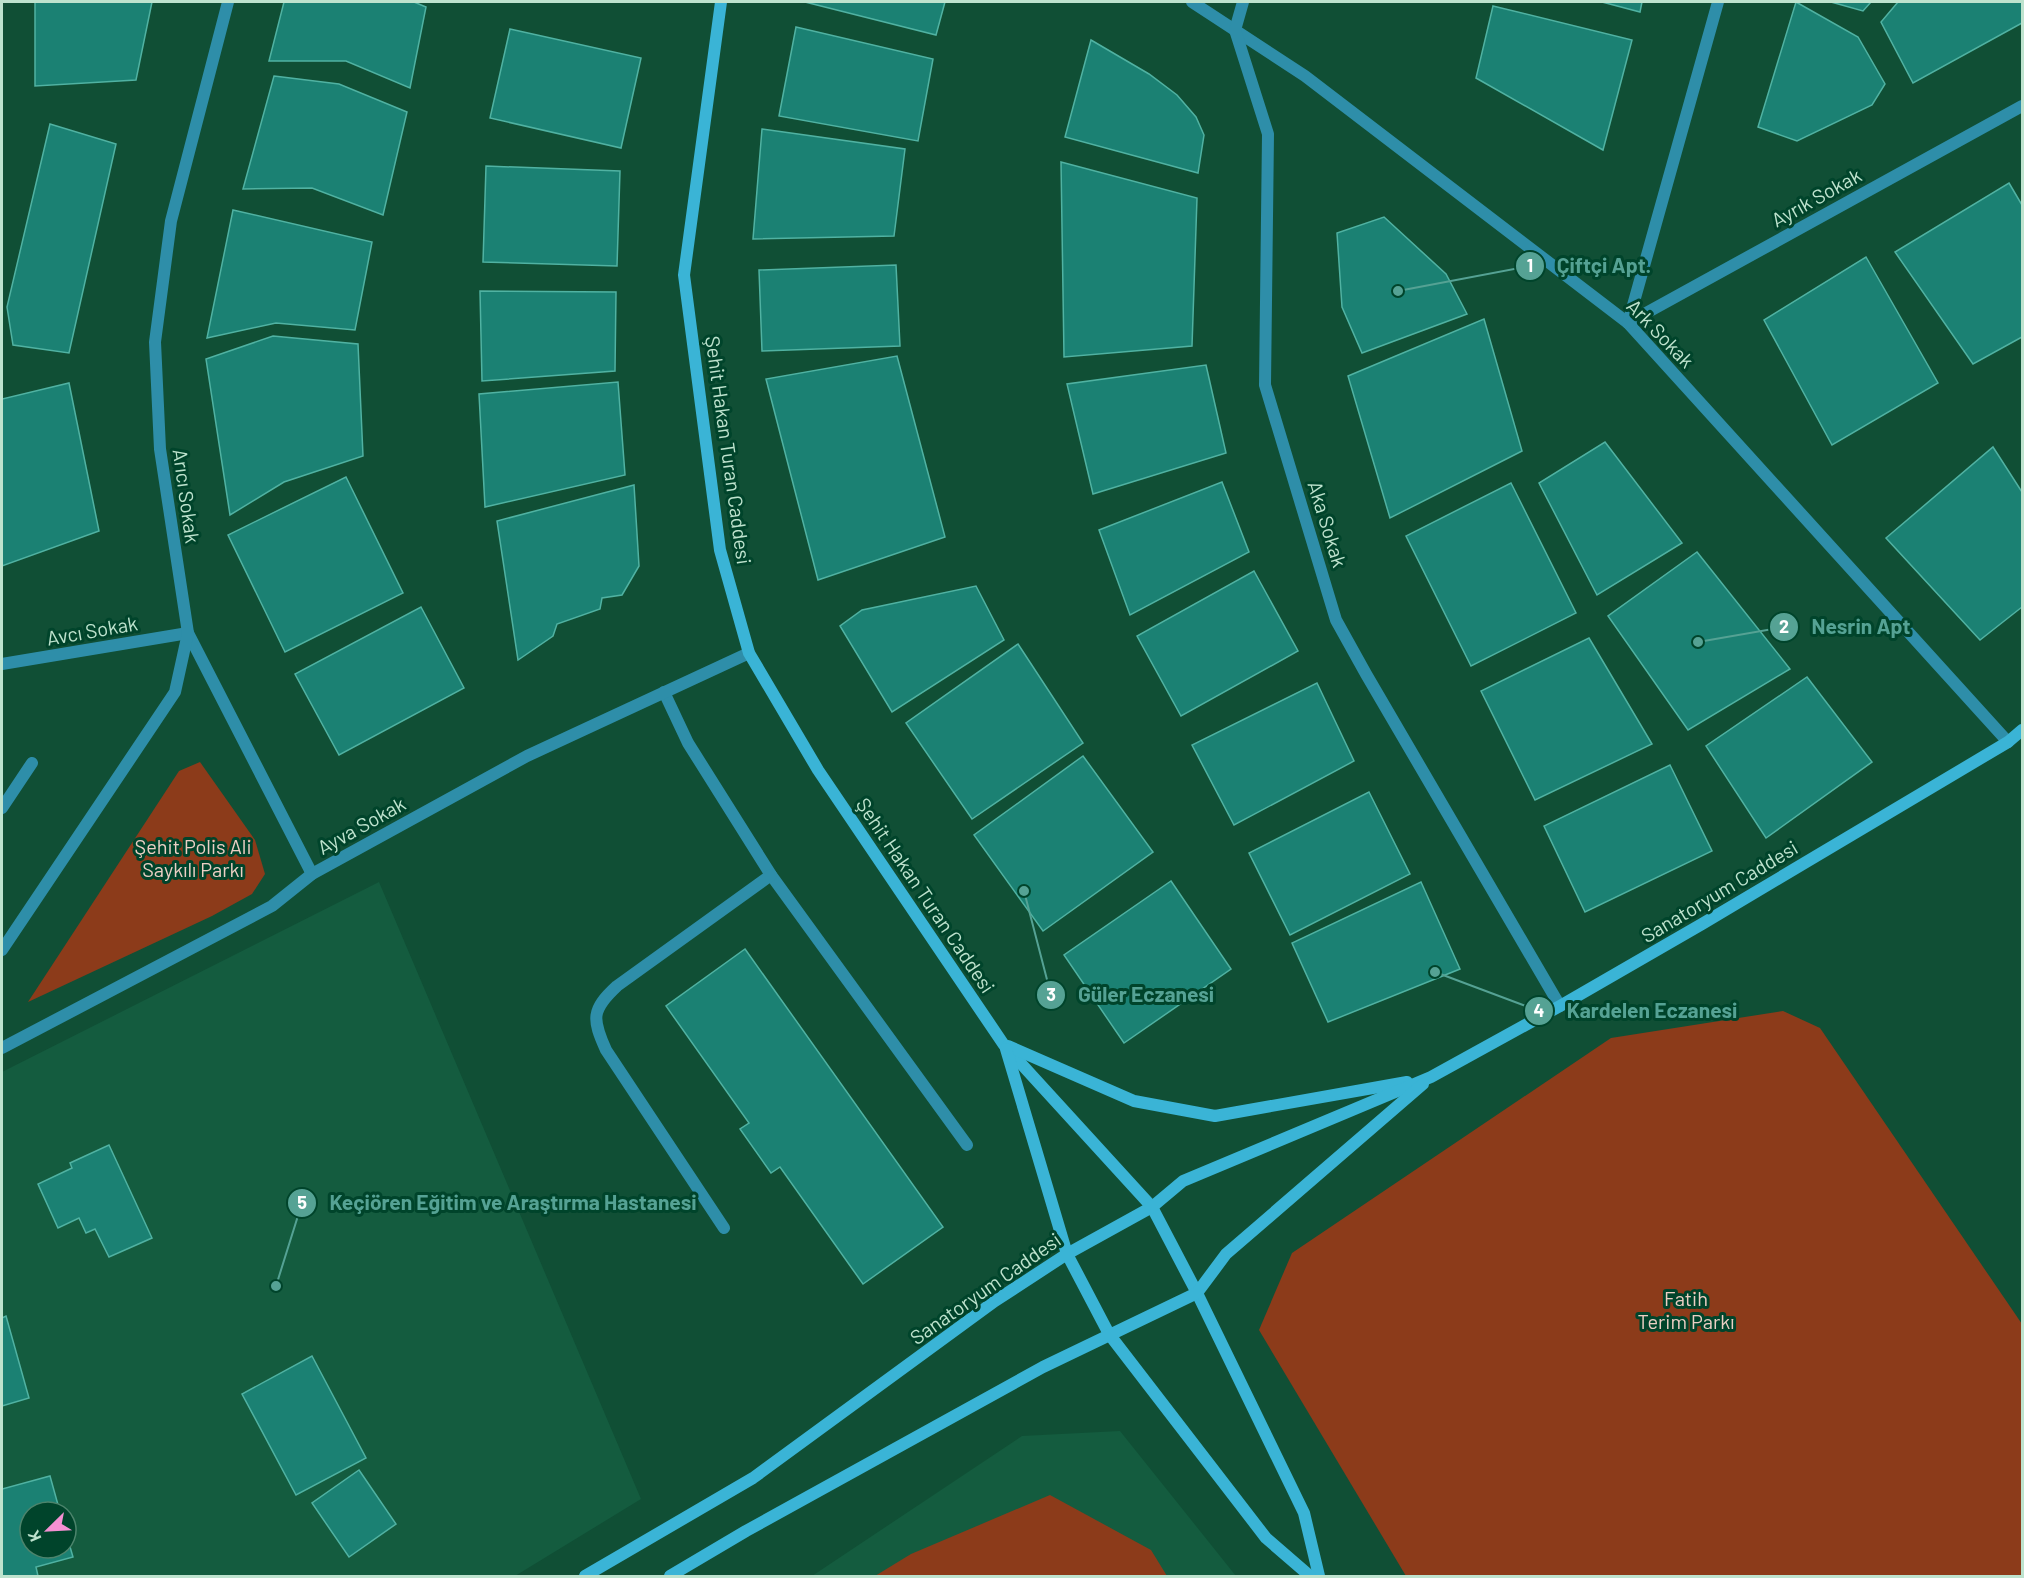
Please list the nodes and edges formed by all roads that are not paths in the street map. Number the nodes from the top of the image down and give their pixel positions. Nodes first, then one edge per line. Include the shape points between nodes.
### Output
1 (228, 2) edge
2 (721, 2) edge
3 (1192, 2) edge
4 (1243, 2) edge
5 (1718, 2) edge
6 (1235, 30) junction
7 (2022, 106) edge
8 (1628, 323) junction
9 (188, 633) junction
10 (749, 652) junction
11 (2, 664) edge
12 (664, 692) junction
13 (2022, 730) edge
14 (2008, 742) junction
15 (32, 763) dead end
16 (2, 808) edge
17 (312, 874) junction
18 (771, 874) junction
19 (2, 950) edge
20 (1560, 1006) junction
21 (1004, 1045) junction
22 (2, 1048) edge
23 (1431, 1077) junction
24 (967, 1145) dead end
25 (1152, 1207) junction
26 (724, 1228) dead end
27 (1067, 1254) junction
28 (1197, 1293) junction
29 (1109, 1334) junction
30 (585, 1576) edge
31 (669, 1576) edge
32 (1310, 1576) edge
33 (1319, 1576) edge

1 - 9 street, Arıcı Sokak via 171,221 155,342 160,449
2 - 10 main road, Şehit Hakan Turan Caddesi via 684,274 720,550
3 - 6 street, Ark Sokak
4 - 6 street
5 - 8 street
6 - 8 street, Ark Sokak via 1305,76
6 - 20 street, Aka Sokak via 1268,134 1265,385 1336,620
7 - 8 street, Ayrık Sokak
8 - 14 street, Ark Sokak
9 - 11 street, Avcı Sokak
9 - 17 street
9 - 19 street, Arıcı Sokak via 175,692
10 - 12 street, Ayva Sokak
10 - 21 main road, Şehit Hakan Turan Caddesi via 818,770
12 - 17 street, Ayva Sokak via 527,756
12 - 18 street via 688,743
13 - 14 main road, Sanatoryum Caddesi
14 - 20 main road, Sanatoryum Caddesi
15 - 16 street
17 - 22 street, Ayva Sokak via 272,906
18 - 24 street
18 - 26 street via 617,986 601,1001 595,1024 606,1050
20 - 23 main road, Sanatoryum Caddesi
21 - 23 main road via 1134,1101 1215,1116
21 - 25 main road
21 - 27 main road
23 - 25 main road, Sanatoryum Caddesi via 1183,1181
23 - 28 main road, Sanatoryum Caddesi via 1226,1254
25 - 27 main road, Sanatoryum Caddesi
25 - 28 main road
27 - 29 main road
27 - 30 main road, Sanatoryum Caddesi via 995,1301 753,1478
28 - 29 main road, Sanatoryum Caddesi
28 - 33 main road via 1304,1513
29 - 31 main road, Sanatoryum Caddesi via 1043,1366
29 - 32 main road via 1266,1538

